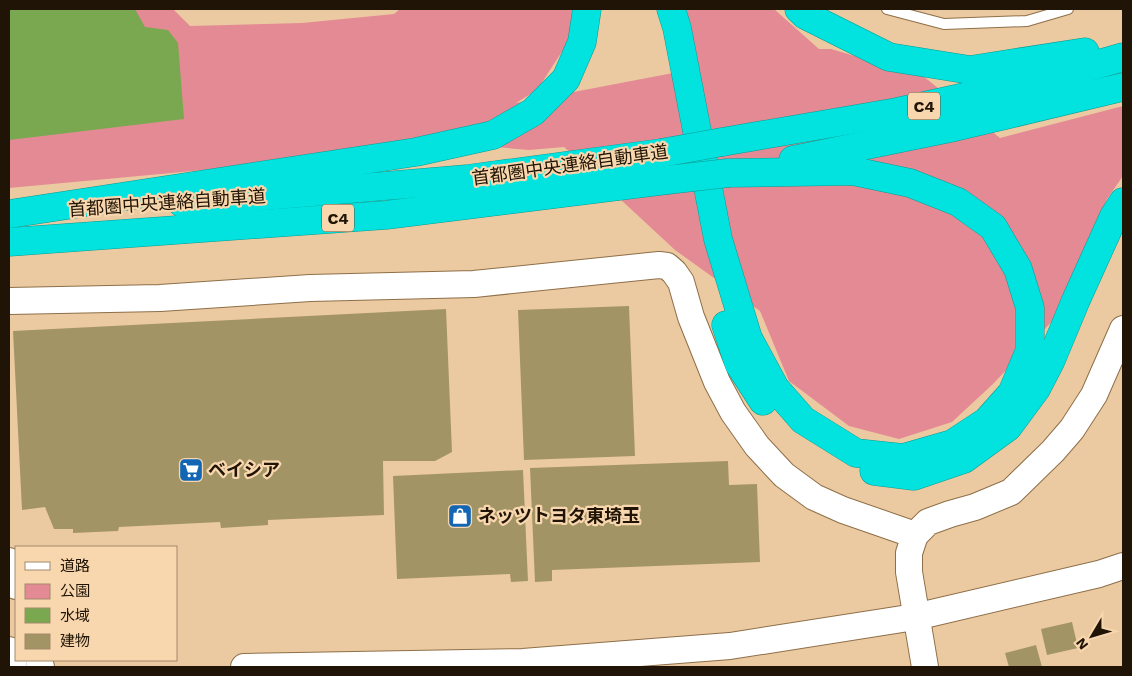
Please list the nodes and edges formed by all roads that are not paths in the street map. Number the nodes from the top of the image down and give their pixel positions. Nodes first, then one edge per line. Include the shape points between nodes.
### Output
1 (587, 9) edge
2 (656, 9) edge
3 (671, 9) edge
4 (798, 9) edge
5 (887, 9) edge
6 (1068, 9) edge
7 (1123, 47) edge
8 (1123, 56) edge
9 (1123, 87) edge
10 (728, 173) junction
11 (1123, 202) edge
12 (9, 214) edge
13 (9, 242) edge
14 (9, 301) edge
15 (1123, 329) edge
16 (916, 536) junction
17 (9, 561) edge
18 (1123, 566) edge
19 (15, 582) edge
20 (916, 616) junction
21 (9, 650) edge
22 (14, 667) edge
23 (244, 667) edge
24 (925, 667) edge

1 - 12 highway via 582,42 566,79 533,112 493,135 416,152
2 - 11 highway via 716,291 739,364 770,410 806,443 856,469 914,476 964,459 1008,427 1036,389 1051,360
3 - 10 highway via 718,239 748,338 775,388 803,420 856,452 904,458 952,444 987,421 1012,393 1030,350 1030,308 1018,269 993,227 958,202 910,183 853,171
4 - 7 highway via 889,56 970,70
5 - 6 lane via 944,24 1027,21
8 - 12 highway, 首都圏中央連絡自動車道 / C4, bridge via 1050,78 897,112 661,153 467,179 209,202
9 - 10 highway, 首都圏中央連絡自動車道 / C4 via 955,127
10 - 13 highway, 首都圏中央連絡自動車道 / C4, bridge via 386,215
14 - 16 street via 160,298 310,288 474,284 667,266 681,282 717,382 732,412 757,446 784,475 814,497
15 - 16 street via 1094,395 1053,451 1011,492 928,522
16 - 20 street via 910,552 909,572
17 - 19 street
18 - 20 street
20 - 23 street via 720,647 523,662
20 - 24 street
21 - 22 street

